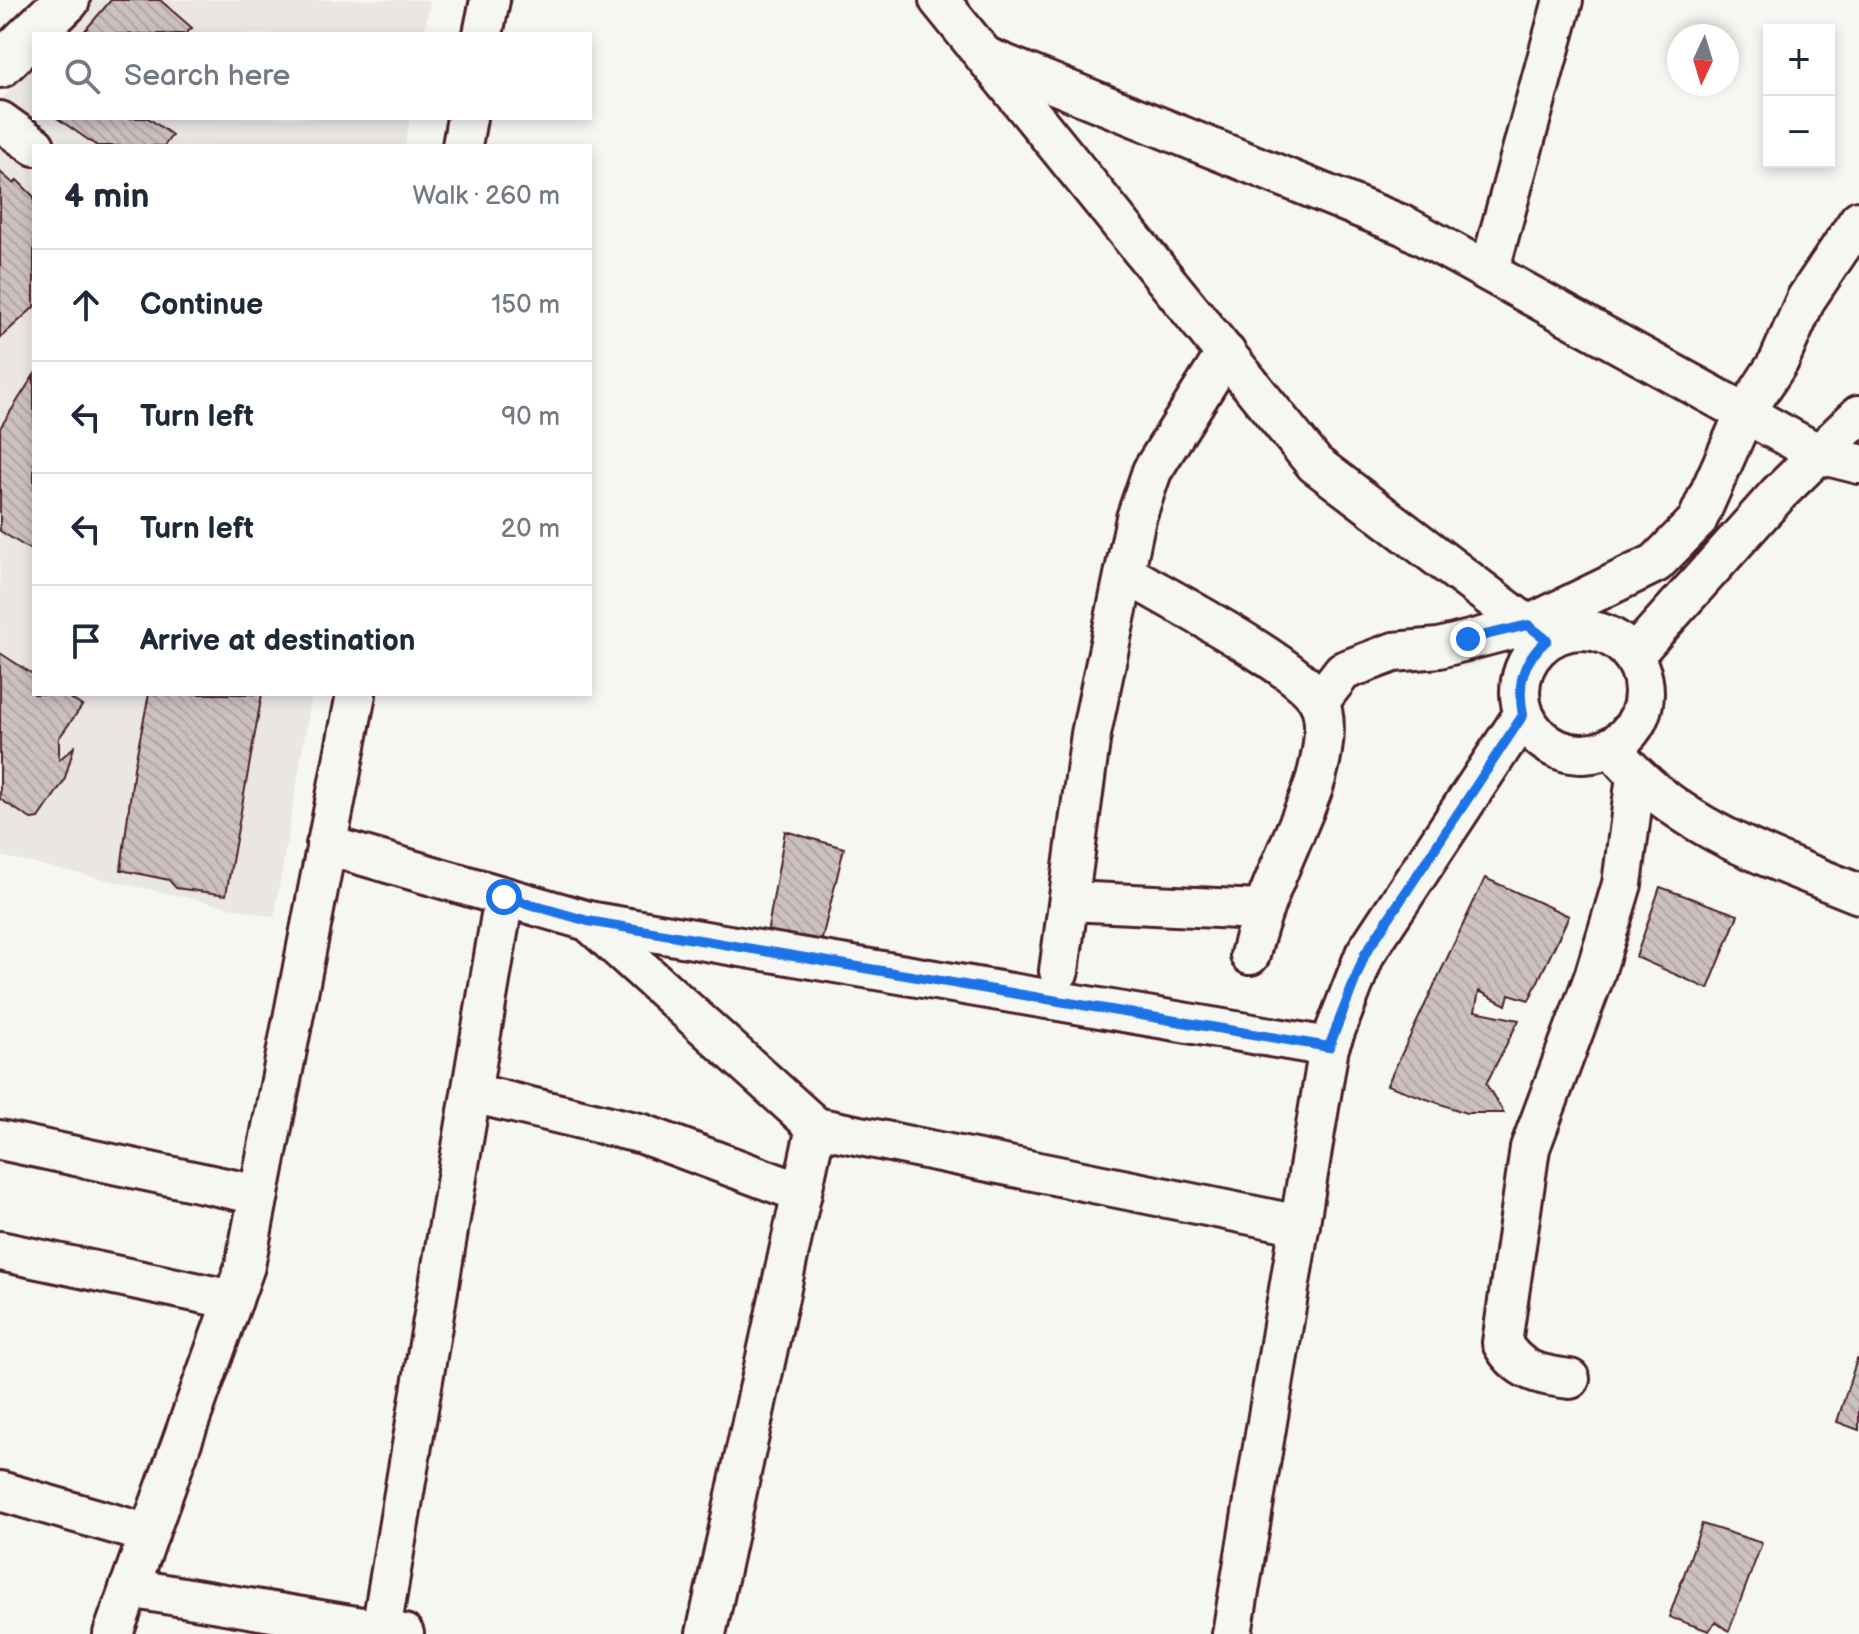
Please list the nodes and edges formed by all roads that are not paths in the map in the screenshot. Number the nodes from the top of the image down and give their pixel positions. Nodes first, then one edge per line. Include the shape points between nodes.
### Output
1 (67, 0) edge
2 (490, 0) edge
3 (939, 0) edge
4 (1563, 0) edge
5 (34, 32) edge
6 (483, 32) edge
7 (32, 34) edge
8 (989, 58) junction
9 (0, 65) edge
10 (467, 120) edge
11 (0, 121) edge
12 (32, 144) edge
13 (462, 144) edge
14 (1859, 220) edge
15 (1489, 272) junction
16 (1226, 353) junction
17 (1745, 413) junction
18 (1859, 415) edge
19 (1819, 454) junction
20 (1859, 464) edge
21 (1125, 573) junction
22 (1537, 632) junction
23 (1633, 656) junction
24 (356, 696) edge
25 (1319, 702) junction
26 (1523, 715) junction
27 (1611, 747) junction
28 (1636, 776) junction
29 (326, 845) junction
30 (1859, 894) edge
31 (504, 897) junction
32 (1069, 901) junction
33 (1260, 910) junction
34 (588, 921) junction
35 (1250, 955) dead end
36 (1059, 971) dead end
37 (1329, 1047) junction
38 (472, 1093) junction
39 (816, 1127) junction
40 (0, 1140) edge
41 (802, 1193) junction
42 (259, 1195) junction
43 (1300, 1225) junction
44 (0, 1251) edge
45 (233, 1300) junction
46 (1570, 1379) dead end
47 (0, 1491) edge
48 (149, 1534) junction
49 (129, 1588) junction
50 (393, 1632) edge
51 (113, 1634) edge
52 (706, 1634) edge
53 (1232, 1634) edge

1 - 5 street
2 - 6 street
3 - 8 street
4 - 15 street
7 - 9 street
8 - 15 street via 1405,226
8 - 16 street
10 - 13 street
11 - 12 street
14 - 17 street via 1806,299 1779,361
15 - 17 street
16 - 21 street via 1152,471
16 - 22 street via 1315,464
17 - 19 street
17 - 22 street via 1697,521 1656,563
18 - 19 street
19 - 20 street
19 - 23 street
21 - 25 street via 1282,668
21 - 32 street via 1091,734
22 - 23 street via 1602,633
22 - 25 street via 1394,652 1343,671
22 - 26 street via 1522,673
23 - 27 street via 1642,674 1640,716
24 - 29 street
25 - 33 street via 1321,764
26 - 27 street via 1550,746 1591,754
26 - 37 street via 1365,954
27 - 28 street
28 - 30 street via 1712,834
28 - 46 street via 1622,884 1594,977 1530,1148 1502,1343 1510,1358 1533,1374
29 - 31 street
29 - 42 street
31 - 34 street
31 - 38 street
32 - 33 street
32 - 36 street
33 - 35 street
34 - 37 street
34 - 39 street
37 - 43 street
38 - 41 street via 643,1134
38 - 50 street
39 - 41 street
39 - 43 street
40 - 42 street
41 - 52 street
42 - 45 street
43 - 53 street
44 - 45 street
45 - 48 street
47 - 48 street
48 - 49 street
49 - 50 street
49 - 51 street

